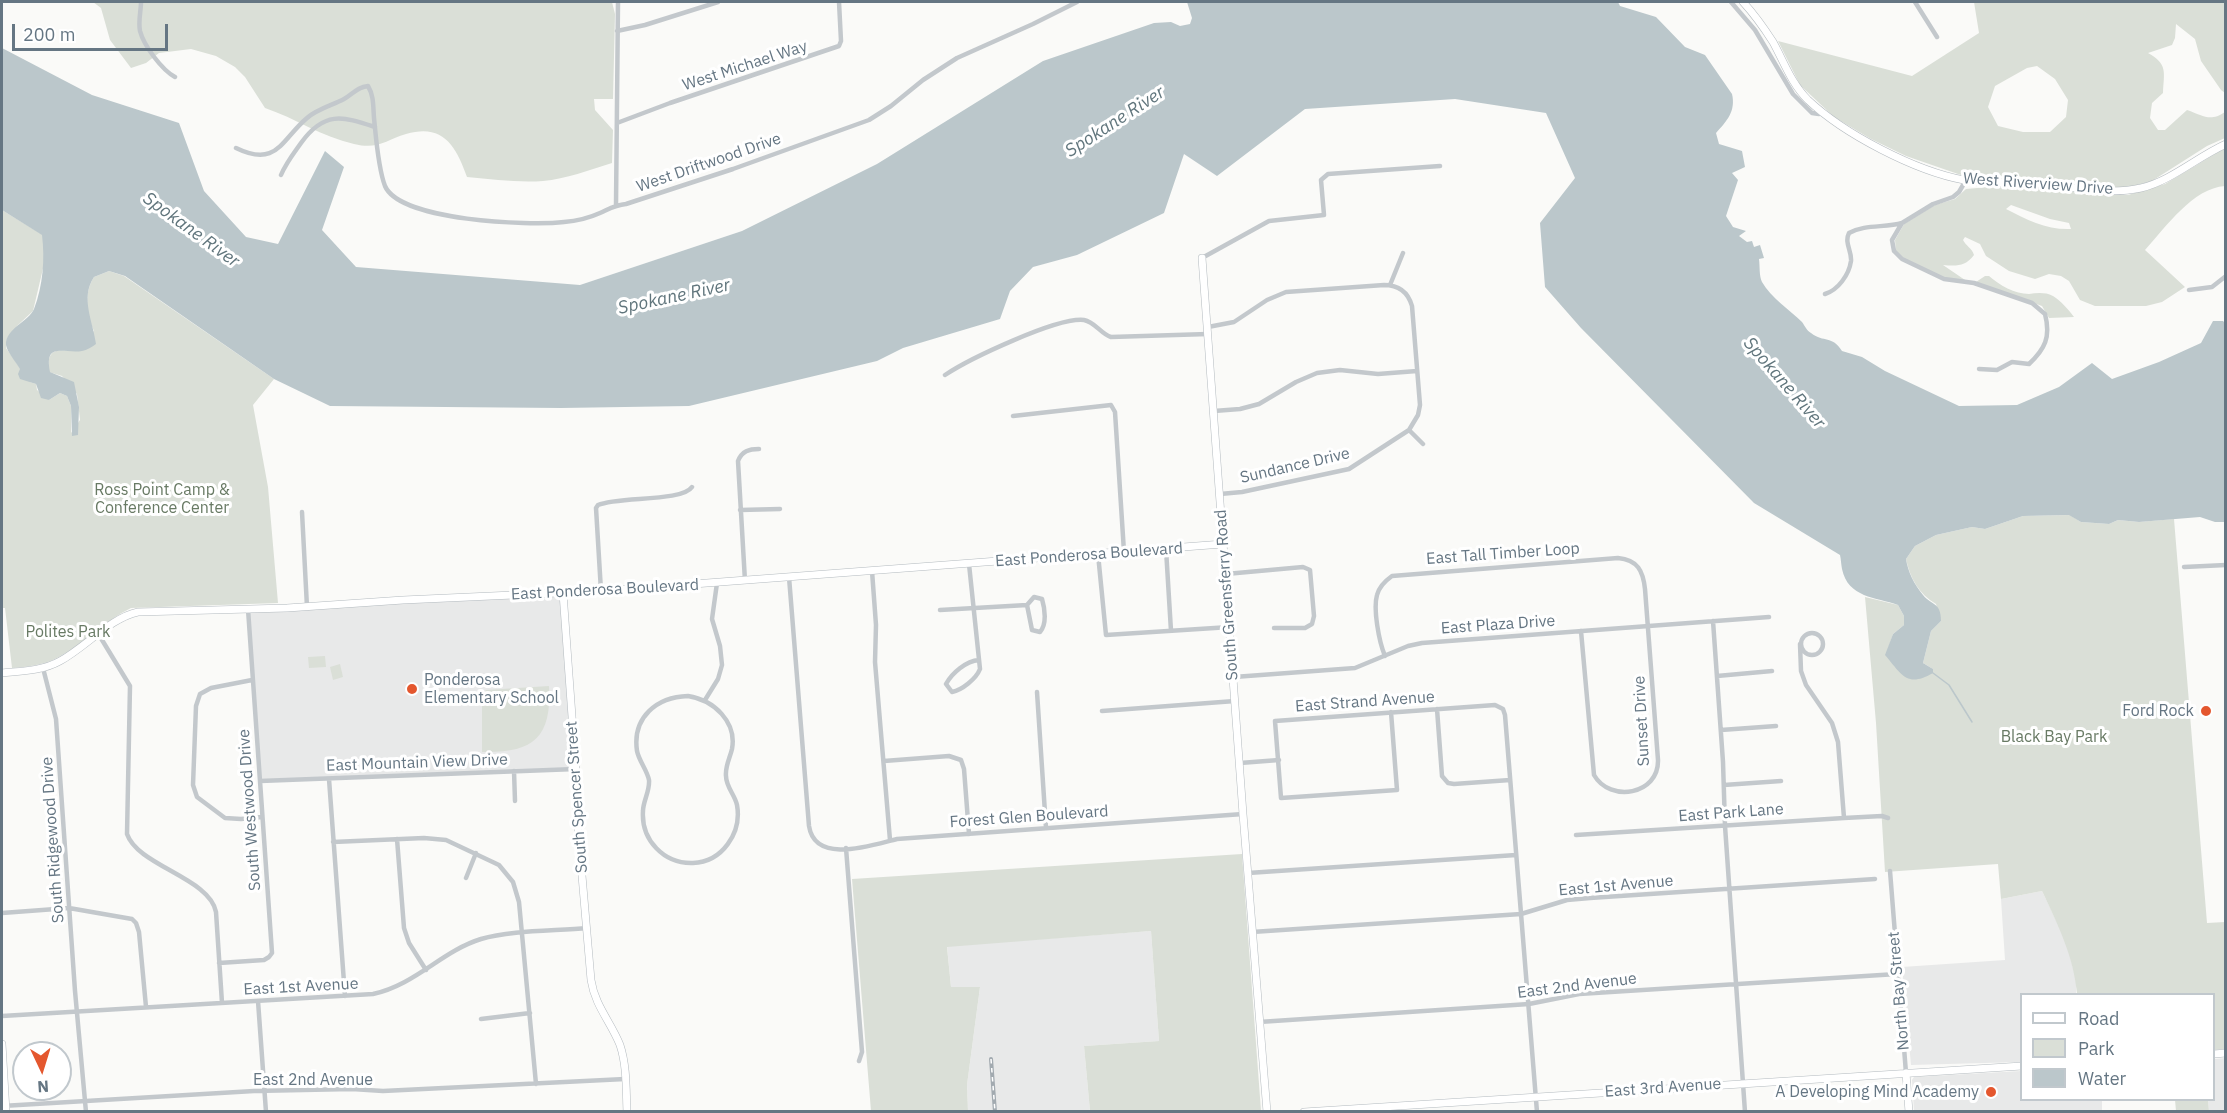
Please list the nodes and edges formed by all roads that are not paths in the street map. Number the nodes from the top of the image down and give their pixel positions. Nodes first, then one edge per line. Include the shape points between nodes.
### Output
1 (141, 2) edge
2 (618, 2) edge
3 (718, 2) edge
4 (838, 2) edge
5 (1077, 2) edge
6 (1731, 2) edge
7 (1743, 2) edge
8 (1915, 2) edge
9 (617, 31) junction
10 (1937, 37) dead end
11 (175, 77) dead end
12 (1821, 111) junction
13 (617, 123) junction
14 (375, 127) junction
15 (2226, 144) edge
16 (236, 148) dead end
17 (1440, 166) dead end
18 (281, 175) dead end
19 (1966, 180) junction
20 (616, 205) junction
21 (1902, 223) junction
22 (1403, 253) dead end
23 (1202, 258) joint
24 (2226, 276) edge
25 (1390, 285) junction
26 (2189, 290) dead end
27 (1825, 294) dead end
28 (1208, 330) junction
29 (1979, 369) dead end
30 (1417, 371) junction
31 (945, 375) dead end
32 (1214, 411) junction
33 (1013, 416) dead end
34 (1409, 430) junction
35 (1424, 444) dead end
36 (759, 449) dead end
37 (692, 487) dead end
38 (1220, 494) junction
39 (780, 509) dead end
40 (740, 510) junction
41 (302, 512) dead end
42 (1223, 544) junction
43 (1166, 549) junction
44 (1124, 552) junction
45 (1098, 554) junction
46 (969, 564) junction
47 (2226, 566) edge
48 (2184, 567) dead end
49 (872, 571) junction
50 (1226, 574) junction
51 (789, 577) junction
52 (745, 580) junction
53 (717, 583) junction
54 (601, 591) junction
55 (563, 593) junction
56 (1028, 605) junction
57 (307, 607) junction
58 (974, 608) junction
59 (248, 609) junction
60 (940, 610) dead end
61 (1769, 617) dead end
62 (1713, 621) junction
63 (1648, 626) junction
64 (1230, 627) junction
65 (1274, 628) dead end
66 (1171, 631) junction
67 (1581, 631) junction
68 (99, 635) junction
69 (1800, 644) junction
70 (1813, 655) junction
71 (1385, 656) junction
72 (979, 660) junction
73 (43, 668) junction
74 (1772, 671) dead end
75 (1801, 671) junction
76 (2, 673) edge
77 (1717, 676) junction
78 (1234, 677) junction
79 (252, 680) junction
80 (1036, 692) dead end
81 (705, 700) junction
82 (1235, 701) junction
83 (1437, 709) junction
84 (1102, 711) dead end
85 (1390, 712) junction
86 (1776, 726) dead end
87 (1721, 730) junction
88 (1279, 760) junction
89 (884, 761) junction
90 (1240, 763) junction
91 (576, 769) junction
92 (514, 771) junction
93 (329, 779) junction
94 (1510, 780) junction
95 (1780, 781) dead end
96 (260, 782) junction
97 (1724, 785) junction
98 (515, 801) dead end
99 (1243, 814) junction
100 (262, 817) junction
101 (1844, 818) junction
102 (1888, 818) dead end
103 (1725, 826) junction
104 (1046, 828) junction
105 (969, 834) junction
106 (1576, 835) dead end
107 (398, 839) junction
108 (890, 840) junction
109 (333, 842) junction
110 (846, 848) junction
111 (476, 853) junction
112 (1516, 855) junction
113 (1890, 871) dead end
114 (1248, 873) junction
115 (466, 878) dead end
116 (1875, 879) dead end
117 (1730, 889) junction
118 (69, 908) junction
119 (2, 914) edge
120 (1521, 914) junction
121 (587, 928) junction
122 (1252, 932) junction
123 (523, 933) junction
124 (219, 963) junction
125 (426, 970) junction
126 (1897, 974) junction
127 (1737, 984) junction
128 (345, 996) junction
129 (258, 1001) junction
130 (222, 1003) junction
131 (1529, 1004) junction
132 (146, 1007) junction
133 (77, 1012) junction
134 (530, 1013) junction
135 (2, 1016) edge
136 (481, 1019) dead end
137 (1259, 1023) junction
138 (2, 1044) edge
139 (859, 1061) dead end
140 (2020, 1066) edge
141 (1906, 1073) junction
142 (625, 1079) junction
143 (1745, 1083) junction
144 (536, 1084) junction
145 (265, 1092) junction
146 (1536, 1096) junction
147 (85, 1101) junction
148 (1446, 1102) junction
149 (4, 1108) edge
150 (86, 1112) edge
151 (266, 1112) edge
152 (627, 1112) edge
153 (1267, 1112) edge
154 (1304, 1112) edge
155 (1446, 1112) edge
156 (1537, 1112) edge
157 (1745, 1112) edge
158 (1909, 1112) edge

1 - 11 street via 143,39 159,63
2 - 9 street
3 - 9 street
4 - 13 street, West Michael Way via 839,46
5 - 20 street, West Driftwood Drive via 957,58 869,120 733,169
6 - 12 street, West Riverview Drive via 1755,30 1793,94 1812,113
7 - 12 street, West Riverview Drive via 1773,43 1796,85
8 - 10 street
9 - 13 street
12 - 19 street, West Riverview Drive via 1872,144 1939,173
13 - 20 street
14 - 16 street, West Driftwood Drive via 373,95 368,87 363,87 309,116 279,150 248,153
14 - 18 street via 349,119 317,124
14 - 20 street, West Driftwood Drive via 385,185 395,199 415,208 481,221 549,223 583,219
15 - 19 street, West Riverview Drive via 2161,180 2129,190
17 - 23 street via 1328,174 1321,180 1324,215 1269,221
19 - 21 street via 1959,192
21 - 27 street via 1849,233 1851,263 1836,289
21 - 29 street via 1893,240 1894,251 1902,259 1944,279 1974,283 2032,303 2045,314 2044,349 2028,364 2012,362 1997,370
22 - 25 street
23 - 28 street, South Greensferry Road
24 - 26 street via 2212,287
25 - 28 street via 1286,292 1234,322
25 - 30 street via 1402,290 1410,300
28 - 31 street via 1111,337 1088,321 1077,320 1012,341
28 - 32 street, South Greensferry Road
30 - 32 street via 1317,373 1259,404
30 - 34 street via 1420,408
32 - 38 street, South Greensferry Road
33 - 44 street via 1111,405 1115,412
34 - 35 street
34 - 38 street, Sundance Drive via 1349,469
36 - 40 street via 747,450 738,461
37 - 54 street via 677,496 598,505
38 - 42 street, South Greensferry Road
39 - 40 street
40 - 52 street
41 - 57 street
42 - 43 street, East Ponderosa Boulevard
42 - 50 street, South Greensferry Road
43 - 44 street, East Ponderosa Boulevard
43 - 66 street
44 - 45 street, East Ponderosa Boulevard
45 - 46 street, East Ponderosa Boulevard
45 - 66 street via 1106,635
46 - 49 street, East Ponderosa Boulevard
46 - 58 street
47 - 48 street
49 - 51 street, East Ponderosa Boulevard
49 - 89 street
50 - 64 street, South Greensferry Road
50 - 65 street via 1303,567 1310,570 1312,624 1305,628
51 - 52 street, East Ponderosa Boulevard
51 - 110 street, Forest Glen Boulevard via 812,836 819,845 830,849
52 - 53 street, East Ponderosa Boulevard
53 - 54 street, East Ponderosa Boulevard
53 - 81 street via 712,619 722,665
54 - 55 street, East Ponderosa Boulevard
55 - 57 street, East Ponderosa Boulevard
55 - 91 street, South Spencer Street
56 - 56 street via 1032,630 1040,632 1044,624 1042,599 1034,597
56 - 58 street
57 - 59 street, East Ponderosa Boulevard
58 - 60 street
58 - 72 street
59 - 68 street, East Ponderosa Boulevard via 138,612 118,620
59 - 79 street, South Westwood Drive
61 - 62 street, East Plaza Drive
62 - 63 street, East Plaza Drive
62 - 77 street
63 - 67 street, East Plaza Drive
63 - 67 street, Sunset Drive via 1658,769 1644,788 1623,792 1603,787 1592,771
63 - 71 street, East Tall Timber Loop via 1643,576 1639,567 1625,559 1400,574 1382,584 1376,598
64 - 66 street
64 - 78 street, South Greensferry Road
67 - 71 street, East Plaza Drive via 1422,643
68 - 73 street, East Ponderosa Boulevard via 60,662
68 - 124 street via 130,686 128,839 213,902
69 - 70 street via 1806,654
69 - 70 street via 1805,634 1819,635 1823,645
69 - 75 street
70 - 75 street via 1806,659
71 - 78 street, East Plaza Drive via 1355,668
72 - 72 street via 980,669 975,676 955,692 949,690 946,684 951,677 968,662
73 - 76 street, East Ponderosa Boulevard
73 - 118 street, South Ridgewood Drive via 56,719
74 - 77 street
75 - 101 street via 1835,732
77 - 87 street
78 - 82 street, South Greensferry Road
79 - 96 street, South Westwood Drive
79 - 100 street via 211,688 198,697 193,785 200,801 225,818
80 - 104 street
81 - 81 street via 675,696 660,702 646,715 637,738 639,757 649,780 643,814 646,835 664,855 683,862 706,860 721,852 737,822 736,803 726,775 732,749 730,728 718,710
82 - 84 street
82 - 90 street, South Greensferry Road
83 - 85 street, East Strand Avenue
83 - 94 street, East Strand Avenue via 1500,707 1505,715
83 - 94 street via 1445,780 1454,784
85 - 88 street, East Strand Avenue via 1275,721
85 - 88 street via 1397,790 1281,798
86 - 87 street
87 - 97 street
88 - 90 street
89 - 105 street via 949,756 960,760
89 - 108 street
90 - 99 street, South Greensferry Road
91 - 92 street, East Mountain View Drive
91 - 121 street, South Spencer Street
92 - 93 street, East Mountain View Drive
92 - 98 street
93 - 96 street, East Mountain View Drive
93 - 109 street
94 - 112 street
95 - 97 street
96 - 100 street, South Westwood Drive
97 - 103 street
99 - 104 street, Forest Glen Boulevard
99 - 114 street, South Greensferry Road
100 - 124 street, South Westwood Drive via 272,953 264,960
101 - 102 street, East Park Lane
101 - 103 street, East Park Lane
103 - 106 street, East Park Lane
103 - 117 street
104 - 105 street, Forest Glen Boulevard
105 - 108 street, Forest Glen Boulevard
107 - 109 street
107 - 111 street via 440,838
107 - 125 street via 404,928
108 - 110 street, Forest Glen Boulevard
109 - 128 street
110 - 139 street via 862,1052
111 - 115 street
111 - 123 street via 499,865 513,882
112 - 114 street
112 - 120 street
113 - 126 street, North Bay Street
114 - 122 street, South Greensferry Road
116 - 117 street, East 1st Avenue
117 - 120 street, East 1st Avenue via 1567,900
117 - 127 street
118 - 119 street
118 - 132 street via 132,919 136,923
118 - 133 street, South Ridgewood Drive
120 - 122 street, East 1st Avenue
120 - 131 street
121 - 123 street, East 1st Avenue
121 - 142 street, South Spencer Street via 594,996 619,1042
122 - 137 street, South Greensferry Road
123 - 125 street, East 1st Avenue via 481,939
123 - 134 street
124 - 130 street
125 - 128 street, East 1st Avenue via 387,991
126 - 127 street, East 2nd Avenue
126 - 141 street, North Bay Street
127 - 131 street, East 2nd Avenue via 1579,994
127 - 143 street
128 - 129 street, East 1st Avenue
129 - 130 street, East 1st Avenue
129 - 145 street
130 - 132 street, East 1st Avenue
131 - 137 street, East 2nd Avenue
131 - 146 street
132 - 133 street, East 1st Avenue
133 - 135 street, East 1st Avenue
133 - 147 street, South Ridgewood Drive
134 - 136 street
134 - 144 street
137 - 153 street, South Greensferry Road
138 - 149 street
140 - 141 street, East 3rd Avenue
141 - 143 street, East 3rd Avenue
141 - 158 street, North Bay Street
142 - 144 street, East 2nd Avenue
142 - 152 street, South Spencer Street
143 - 146 street, East 3rd Avenue
143 - 157 street
144 - 145 street, East 2nd Avenue
145 - 147 street, East 2nd Avenue
145 - 151 street
146 - 148 street, East 3rd Avenue
146 - 156 street
147 - 149 street, East 2nd Avenue
147 - 150 street, South Ridgewood Drive
148 - 154 street, East 3rd Avenue
148 - 155 street

